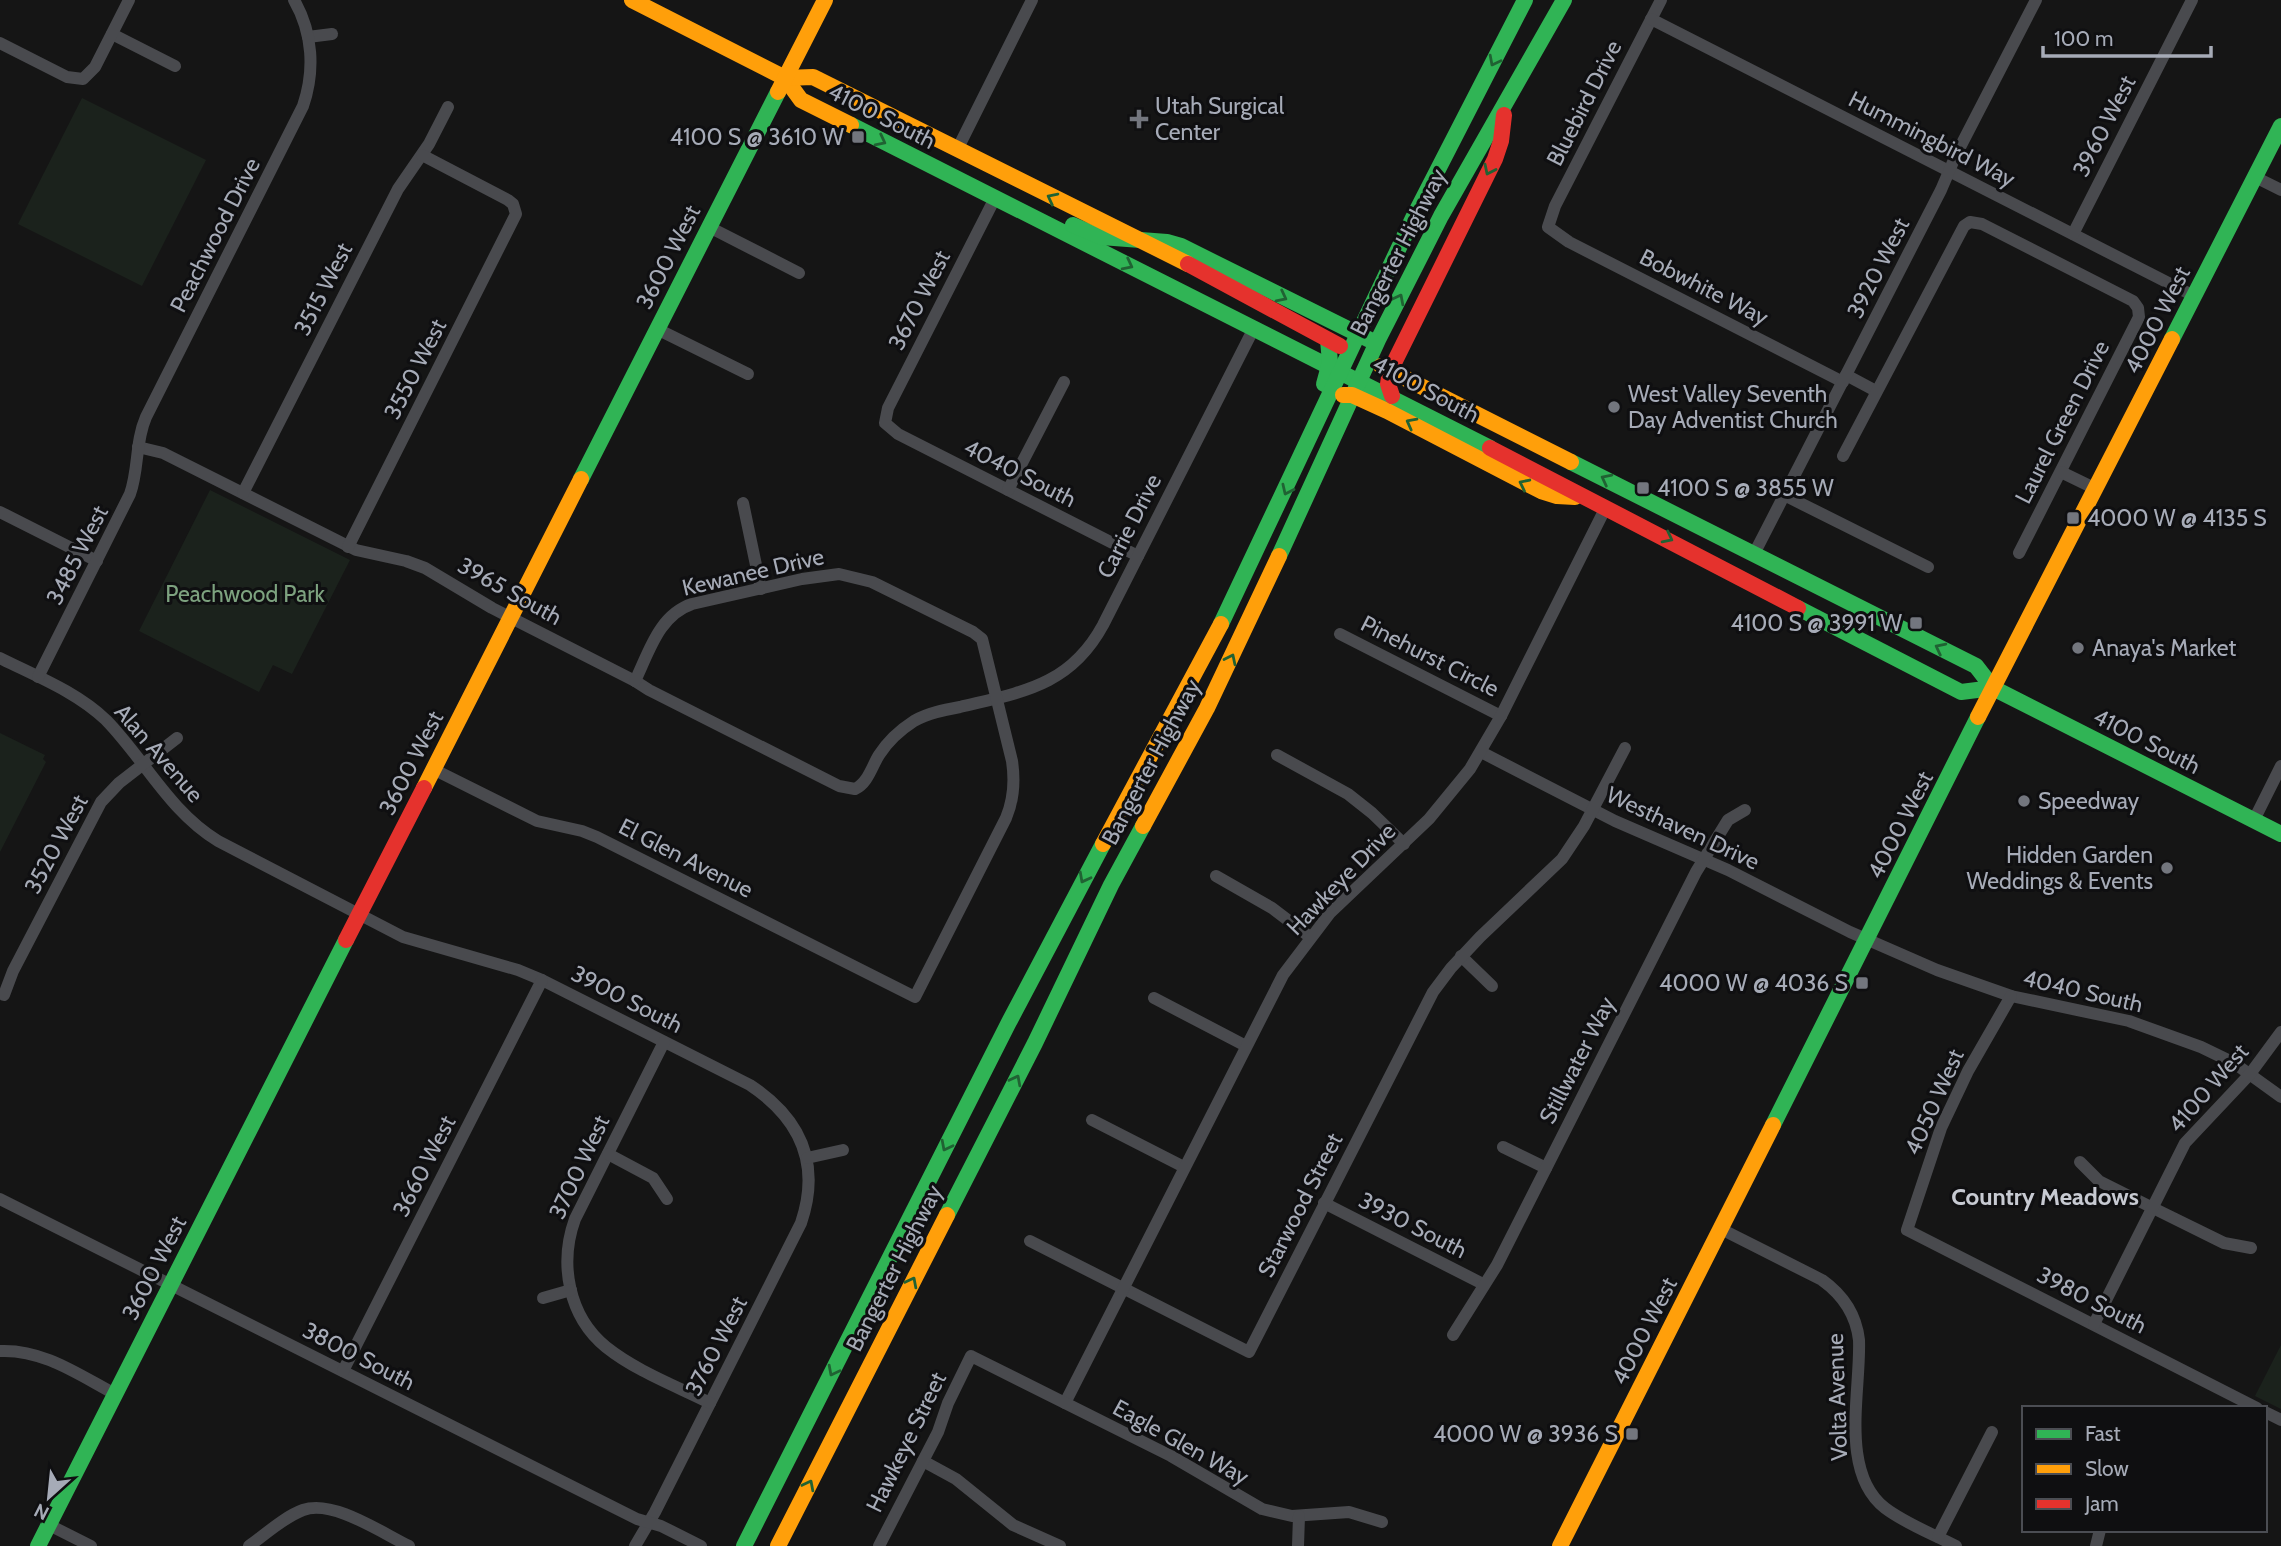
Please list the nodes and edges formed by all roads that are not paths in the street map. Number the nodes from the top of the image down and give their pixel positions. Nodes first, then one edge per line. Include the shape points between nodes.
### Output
1 (129, 0) edge
2 (294, 0) edge
3 (632, 0) edge
4 (825, 0) edge
5 (1032, 0) edge
6 (1525, 0) edge
7 (1542, 0) edge
8 (1564, 0) edge
9 (1661, 0) edge
10 (2035, 0) edge
11 (2192, 0) edge
12 (1651, 19) junction
13 (112, 34) junction
14 (332, 34) dead end
15 (308, 37) junction
16 (0, 43) edge
17 (175, 66) dead end
18 (785, 78) junction
19 (1505, 104) junction
20 (448, 107) dead end
21 (2281, 126) edge
22 (957, 150) junction
23 (422, 155) junction
24 (914, 157) junction
25 (1949, 172) junction
26 (2255, 177) junction
27 (2281, 190) edge
28 (995, 198) junction
29 (709, 227) junction
30 (1548, 227) joint
31 (2073, 234) junction
32 (1135, 239) junction
33 (799, 273) dead end
34 (2194, 296) junction
35 (1254, 328) junction
36 (657, 329) junction
37 (1328, 340) junction
38 (1378, 340) junction
39 (1354, 343) junction
40 (1368, 360) junction
41 (1336, 368) junction
42 (1390, 371) junction
43 (748, 374) dead end
44 (1844, 378) junction
45 (1359, 380) junction
46 (1063, 382) dead end
47 (1876, 390) junction
48 (1352, 395) junction
49 (1392, 397) junction
50 (1326, 405) junction
51 (886, 423) joint
52 (138, 447) junction
53 (1843, 456) dead end
54 (2061, 472) junction
55 (2096, 489) junction
56 (1009, 491) junction
57 (243, 493) junction
58 (1784, 495) junction
59 (1585, 497) junction
60 (743, 503) dead end
61 (1606, 507) junction
62 (0, 512) edge
63 (348, 547) junction
64 (2019, 553) dead end
65 (1754, 554) junction
66 (1138, 556) junction
67 (97, 561) junction
68 (1928, 567) dead end
69 (761, 589) junction
70 (1863, 609) junction
71 (511, 617) junction
72 (1339, 634) dead end
73 (1210, 646) junction
74 (0, 658) edge
75 (38, 677) junction
76 (635, 681) junction
77 (1993, 688) junction
78 (998, 698) junction
79 (1501, 716) junction
80 (177, 738) dead end
81 (1625, 748) dead end
82 (1481, 752) junction
83 (1277, 755) dead end
84 (142, 765) junction
85 (2281, 766) edge
86 (433, 769) junction
87 (855, 789) joint
88 (1592, 809) junction
89 (1745, 810) dead end
90 (2253, 820) junction
91 (2281, 834) edge
92 (1404, 844) junction
93 (1704, 860) junction
94 (1216, 876) dead end
95 (1111, 885) junction
96 (359, 915) junction
97 (1310, 937) junction
98 (1868, 939) junction
99 (1461, 956) junction
100 (542, 980) junction
101 (1492, 986) dead end
102 (4, 995) dead end
103 (2011, 996) junction
104 (915, 997) joint
105 (1154, 998) dead end
106 (2281, 1032) edge
107 (664, 1042) junction
108 (1246, 1046) junction
109 (2250, 1074) junction
110 (2281, 1097) edge
111 (1092, 1120) dead end
112 (1503, 1147) dead end
113 (843, 1150) dead end
114 (608, 1154) junction
115 (807, 1158) junction
116 (2080, 1162) dead end
117 (1184, 1167) junction
118 (1546, 1168) junction
119 (0, 1199) edge
120 (667, 1199) dead end
121 (1324, 1203) junction
122 (2153, 1208) junction
123 (1721, 1229) junction
124 (1907, 1230) joint
125 (1030, 1241) dead end
126 (2251, 1248) dead end
127 (1483, 1284) junction
128 (171, 1285) junction
129 (1123, 1288) junction
130 (571, 1290) junction
131 (543, 1298) dead end
132 (2094, 1324) junction
133 (1453, 1335) dead end
134 (0, 1352) edge
135 (971, 1356) joint
136 (343, 1371) junction
137 (115, 1394) junction
138 (710, 1403) junction
139 (1065, 1403) junction
140 (2254, 1406) edge
141 (1992, 1432) dead end
142 (923, 1461) junction
143 (1299, 1516) junction
144 (649, 1522) junction
145 (1382, 1522) dead end
146 (49, 1525) junction
147 (1938, 1537) junction
148 (38, 1546) edge
149 (91, 1546) edge
150 (249, 1546) edge
151 (409, 1546) edge
152 (635, 1546) edge
153 (701, 1546) edge
154 (744, 1546) edge
155 (778, 1546) edge
156 (879, 1546) edge
157 (1060, 1546) edge
158 (1298, 1546) edge
159 (1560, 1546) edge
160 (1956, 1546) edge

1 - 13 street
2 - 15 street, Peachwood Drive
3 - 18 main road
4 - 18 main road, 3600 West
5 - 22 street
6 -> 39 main road, Bangerter Highway
7 - 19 main road via 1511,66
8 - 19 main road, Bangerter Highway
9 - 12 street, Bluebird Drive
10 - 25 street, 3920 West
11 - 31 street, 3960 West
12 - 25 street, Hummingbird Way
12 - 30 street, Bluebird Drive
13 - 16 street via 93,71 83,79 67,77
13 - 17 street
14 - 15 street
15 - 52 street, Peachwood Drive via 310,78 299,115 146,417
18 - 22 main road, 4100 South via 813,77
18 -> 24 main road, 4100 South via 801,100
18 - 29 main road, 3600 West
38 -> 19 main road, Bangerter Highway
19 -> 42 main road via 1495,159
20 - 23 street, 3515 West
21 - 26 main road, 4000 West
32 -> 22 main road, 4100 South
23 - 57 street, 3515 West via 398,189
23 - 63 street, 3550 West via 503,197 515,208 512,224
24 - 28 main road, 4100 South
24 - 32 main road via 956,165 1101,237
25 - 31 street, Hummingbird Way
25 - 44 street, 3920 West
26 - 27 street
26 - 34 main road, 4000 West
28 -> 35 main road, 4100 South
28 - 51 street, 3670 West via 888,408
29 - 33 street
29 - 36 main road, 3600 West
30 - 44 street, Bobwhite Way via 1569,242
31 - 34 street, Hummingbird Way
32 - 37 main road, 4100 South
32 -> 39 main road via 1181,246
34 - 55 main road, 4000 West
35 - 41 main road, 4100 South
35 - 66 street, Carrie Drive
36 - 43 street
36 - 71 main road, 3600 West
37 - 39 main road, 4100 South
37 - 41 main road
38 - 39 main road
38 - 40 main road, Bangerter Highway
39 - 40 main road, 4100 South
39 - 41 main road, Bangerter Highway
40 - 42 main road, 4100 South
40 - 45 main road, Bangerter Highway
41 - 45 main road, 4100 South
41 - 50 main road, Bangerter Highway
41 - 73 main road via 1227,581
42 - 49 main road
65 -> 42 main road, 4100 South
44 - 47 street, Bobwhite Way
44 - 58 street, 3920 West
45 - 48 main road, Bangerter Highway
45 - 49 main road, 4100 South
46 - 56 street
47 - 53 street
47 - 54 street, Laurel Green Drive via 1964,226 1982,224 2133,301 2138,309 2139,317
48 - 50 main road via 1336,397
59 -> 48 main road via 1557,496 1533,488
95 -> 48 main road, Bangerter Highway via 1245,632
49 - 59 main road, 4100 South
50 -> 73 main road, Bangerter Highway
51 - 56 street, 4040 South via 898,434
52 - 57 street, 3965 South via 158,450
52 - 67 street, 3485 West via 130,494
54 - 55 street
54 - 64 street, Laurel Green Drive
55 - 77 main road, 4000 West
56 - 66 street, 4040 South
57 - 63 street, 3965 South
58 - 65 street, 3920 West
58 - 68 street
59 - 61 main road, 4100 South
59 - 70 main road via 1629,504 1825,603
60 - 69 street
61 -> 77 main road, 4100 South via 1961,692
61 - 79 street, Hawkeye Drive
62 - 67 street
63 - 71 street, 3965 South via 419,565
65 - 70 main road, 4100 South
66 - 78 street, Carrie Drive via 1098,634 1080,658 1043,685
67 - 75 street, 3485 West
69 - 76 street, Kewanee Drive via 692,604 672,614
69 - 78 street, Kewanee Drive via 831,574 881,586 980,637
77 -> 70 main road, 4100 South via 1976,666
71 - 76 street, 3965 South
71 - 86 main road, 3600 West
72 - 79 street, Pinehurst Circle
73 - 95 main road via 1206,678 1111,861
73 -> 154 main road, Bangerter Highway via 1008,1024
74 - 75 street, Alan Avenue
75 - 84 street, Alan Avenue via 99,714
76 - 87 street, 3965 South via 839,786
77 - 90 main road, 4100 South
77 - 98 main road, 4000 West
78 - 87 street, Carrie Drive via 937,712 909,724 888,742
78 - 104 street, Kewanee Drive via 1014,770 1012,800
79 - 82 street, Hawkeye Drive
80 - 84 street, 3520 West
81 - 88 street, Starwood Street
82 - 88 street, Westhaven Drive
82 - 92 street, Hawkeye Drive via 1450,796
83 - 92 street via 1348,793
84 - 96 street, Alan Avenue via 171,802 205,834
84 - 102 street, 3520 West via 97,808
85 - 90 street
86 - 96 main road, 3600 West
86 - 104 street, El Glen Avenue via 537,821 597,837
88 - 93 street, Westhaven Drive
88 - 99 street, Starwood Street via 1554,868
89 - 93 street, Stillwater Way via 1728,820
90 - 91 main road, 4100 South
92 - 97 street, Hawkeye Drive
93 - 98 street, Westhaven Drive
93 - 118 street, Stillwater Way
94 - 97 street via 1272,908
155 -> 95 main road, Bangerter Highway
96 - 100 street, 3900 South via 421,944
96 - 128 main road, 3600 West
97 - 108 street, Hawkeye Drive via 1276,987
98 - 103 street, 4040 South
98 - 123 main road, 4000 West
99 - 101 street
99 - 121 street, Starwood Street via 1426,1005
100 - 107 street, 3900 South
100 - 136 street, 3660 West
103 - 109 street, 4040 South via 2129,1021 2219,1054
103 - 124 street, 4050 West via 1941,1128
105 - 108 street
106 - 109 street, 4100 West
107 - 114 street, 3700 West
107 - 115 street, 3900 South via 771,1099 794,1127
108 - 117 street, Hawkeye Drive
109 - 110 street, 4040 South
109 - 122 street, 4100 West via 2185,1143
111 - 117 street
112 - 118 street
113 - 115 street
114 - 120 street via 653,1178
114 - 130 street, 3700 West via 571,1230 566,1266
115 - 138 street, 3760 West via 809,1186 801,1223
116 - 122 street via 2099,1181
117 - 129 street, Hawkeye Drive
118 - 127 street, Stillwater Way
119 - 128 street, 3800 South
121 - 127 street, 3930 South
121 - 129 street, Starwood Street via 1249,1352
122 - 126 street via 2224,1243
122 - 132 street, 4100 West
123 - 147 street, Volta Avenue via 1822,1280 1847,1305 1859,1339 1856,1449 1863,1479 1886,1509
123 - 159 main road, 4000 West
124 - 132 street, 3980 South
125 - 129 street
127 - 133 street, Stillwater Way
128 - 136 street, 3800 South
128 - 137 main road, 3600 West
129 - 139 street, Hawkeye Drive
130 - 131 street
130 - 138 street, 3700 West via 581,1317 606,1347
132 - 140 street, 3980 South
134 - 137 street via 40,1356
135 - 139 street, Eagle Glen Way
135 - 142 street, Hawkeye Street
136 - 144 street, 3800 South
137 - 146 main road, 3600 West
138 - 144 street, 3760 West
139 - 143 street, Eagle Glen Way via 1187,1465 1247,1503
141 - 147 street
142 - 156 street, Hawkeye Street
142 - 157 street via 956,1479 1013,1525
143 - 145 street, Eagle Glen Way via 1338,1511
143 - 158 street
144 - 152 street, 3760 West
144 - 153 street, 3800 South
146 - 148 main road, 3600 West
146 - 149 street
147 - 160 street, Volta Avenue
150 - 151 street via 295,1513 314,1507 342,1513

